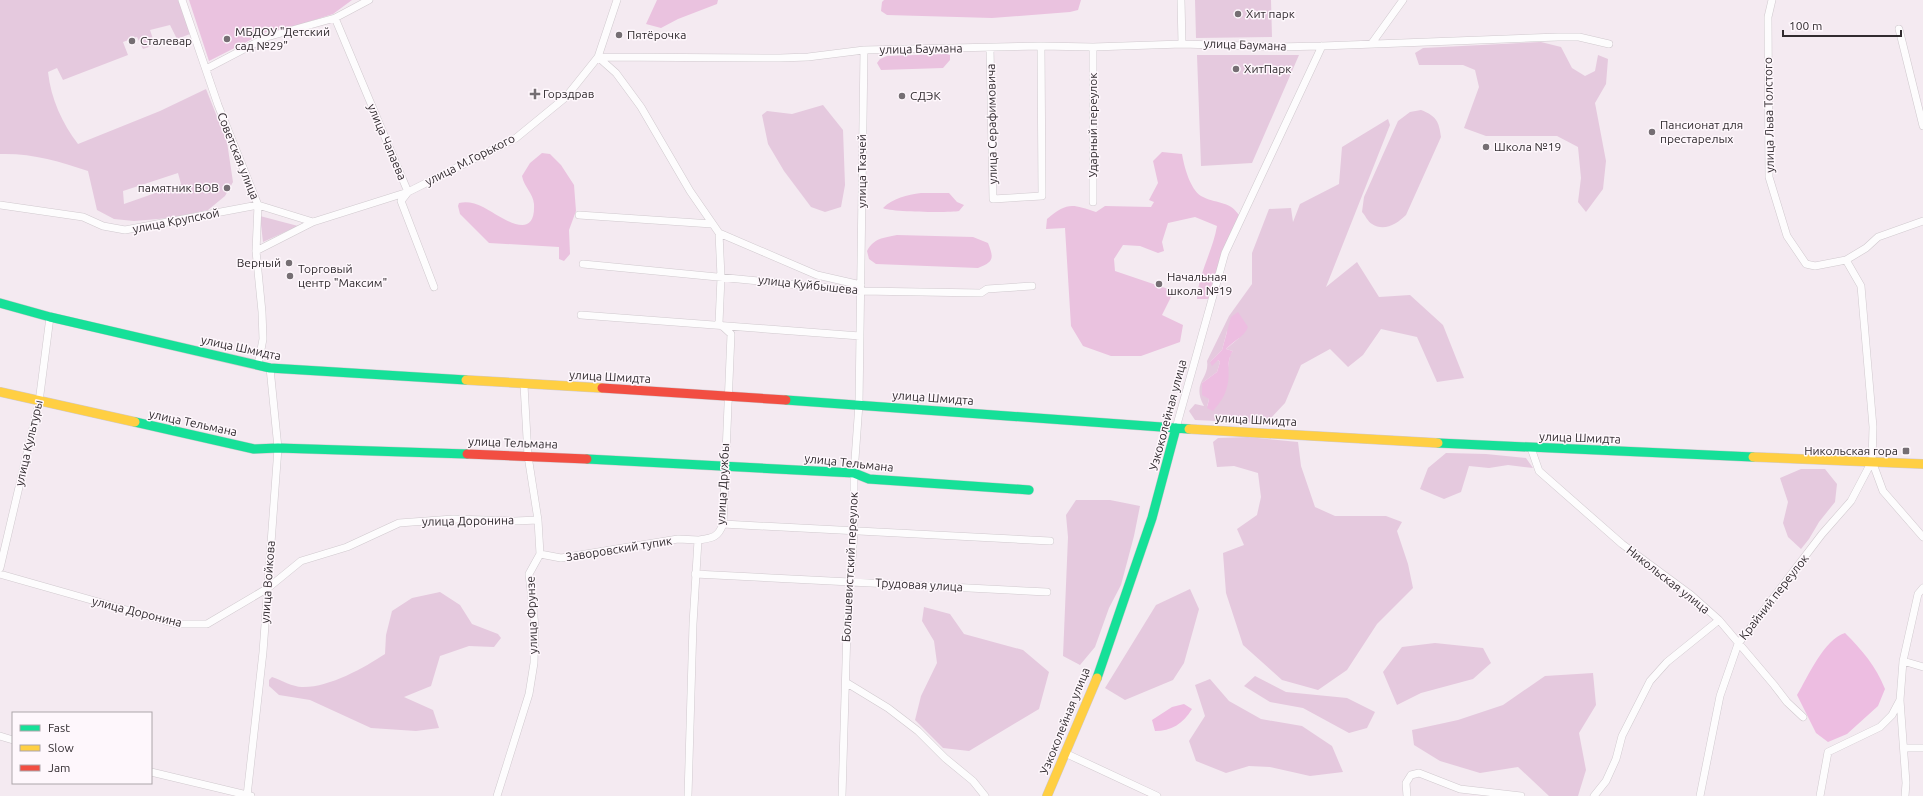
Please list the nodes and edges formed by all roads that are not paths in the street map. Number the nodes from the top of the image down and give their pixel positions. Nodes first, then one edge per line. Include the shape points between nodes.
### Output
1 (182, 0) edge
2 (369, 0) edge
3 (617, 0) edge
4 (1181, 0) edge
5 (1403, 0) edge
6 (1772, 0) edge
7 (335, 18) junction
8 (1899, 29) dead end
9 (1372, 43) junction
10 (1182, 44) junction
11 (1609, 44) dead end
12 (1041, 46) junction
13 (1322, 46) junction
14 (1094, 47) junction
15 (990, 48) junction
16 (864, 50) junction
17 (598, 57) junction
18 (206, 69) junction
19 (1923, 126) edge
20 (408, 192) junction
21 (1093, 202) dead end
22 (0, 205) edge
23 (258, 205) junction
24 (579, 215) dead end
25 (1923, 221) edge
26 (313, 222) junction
27 (712, 224) junction
28 (719, 233) junction
29 (256, 251) junction
30 (1846, 260) junction
31 (583, 264) dead end
32 (721, 277) junction
33 (1032, 286) dead end
34 (434, 287) dead end
35 (861, 288) junction
36 (0, 303) edge
37 (581, 315) dead end
38 (50, 317) junction
39 (722, 326) junction
40 (860, 336) junction
41 (258, 365) junction
42 (270, 368) junction
43 (524, 385) junction
44 (0, 392) edge
45 (729, 396) junction
46 (39, 402) junction
47 (859, 404) junction
48 (1176, 428) junction
49 (278, 448) junction
50 (1531, 448) junction
51 (528, 456) junction
52 (1872, 461) junction
53 (724, 464) junction
54 (1923, 464) edge
55 (854, 473) junction
56 (1029, 490) dead end
57 (538, 520) junction
58 (723, 524) junction
59 (854, 532) junction
60 (1923, 537) edge
61 (698, 540) junction
62 (1050, 542) dead end
63 (540, 554) junction
64 (0, 568) edge
65 (0, 574) edge
66 (695, 574) junction
67 (849, 581) junction
68 (268, 588) junction
69 (1923, 588) edge
70 (1047, 592) dead end
71 (1719, 620) junction
72 (1738, 644) junction
73 (1903, 661) junction
74 (1923, 667) edge
75 (847, 683) junction
76 (1900, 700) junction
77 (1804, 717) dead end
78 (0, 736) edge
79 (12, 740) edge
80 (1904, 748) junction
81 (1923, 748) edge
82 (1067, 754) junction
83 (152, 772) edge
84 (248, 796) edge
85 (498, 796) edge
86 (688, 796) edge
87 (842, 796) edge
88 (985, 796) edge
89 (1047, 796) edge
90 (1157, 796) edge
91 (1407, 796) edge
92 (1520, 796) edge
93 (1594, 796) edge
94 (1700, 796) edge
95 (1820, 796) edge
96 (1905, 796) edge

1 - 18 street, Советская улица
2 - 7 street
3 - 17 street, улица М.Горького
4 - 10 street
5 - 9 street
6 - 30 street, улица Льва Толстого via 1768,17 1769,177 1787,236 1806,264 1815,266
7 - 18 street via 267,38
7 - 20 street, улица Чапаева
8 - 19 street
9 - 11 street, улица Баумана via 1579,37
9 - 13 street, улица Баумана
10 - 13 street, улица Баумана
10 - 14 street, улица Баумана
12 - 14 street, улица Баумана
12 - 15 street, улица Баумана
12 - 15 street, улица Серафимовича via 1042,196 993,199
13 - 48 street, Узкоколейная улица via 1226,254
14 - 21 street, Ударный переулок
15 - 16 street, улица Баумана
16 - 17 street, улица Баумана via 780,58
16 - 35 street, улица Ткачей
17 - 20 street, улица М.Горького via 566,96 516,138
17 - 27 street via 616,73 641,107 690,192
18 - 23 street, Советская улица
20 - 26 street, улица М.Горького
20 - 34 street, улица Чапаева via 401,201
22 - 23 street, улица Крупской via 83,217 103,226 125,230
23 - 26 street
23 - 29 street, Советская улица
24 - 27 street
25 - 30 street via 1878,237
26 - 29 street, улица М.Горького
27 - 28 street
28 - 32 street, улица Дружбы
28 - 35 street via 818,274
29 - 41 street, Советская улица via 263,332
30 - 52 street via 1861,286 1872,427
31 - 32 street, улица Куйбышева
32 - 35 street, улица Куйбышева
32 - 39 street, улица Дружбы via 719,323
33 - 35 street, улица Куйбышева via 987,289 981,293
35 - 40 street, Большевистский переулок
36 - 38 main road, улица Шмидта
37 - 39 street
38 - 41 main road, улица Шмидта
38 - 46 street, улица Культуры
39 - 40 street
39 - 45 street, улица Дружбы via 731,334
40 - 47 street, Большевистский переулок
41 - 42 main road, улица Шмидта
42 - 43 main road, улица Шмидта
42 - 49 street, улица Войкова
43 - 45 main road, улица Шмидта
43 - 51 street
44 - 46 main road, улица Тельмана
45 - 47 main road, улица Шмидта
45 - 53 street, улица Дружбы
46 - 49 main road, улица Тельмана via 254,449
46 - 64 street, улица Культуры
47 - 48 main road, улица Шмидта
47 - 55 street, Большевистский переулок
48 - 50 main road, улица Шмидта
48 - 82 main road, Узкоколейная улица via 1152,518
49 - 51 main road, улица Тельмана
49 - 68 street, улица Войкова
50 - 52 main road, улица Шмидта
50 - 71 street, Никольская улица via 1539,471 1622,544 1691,595
51 - 53 main road, улица Тельмана
51 - 57 street
52 - 54 main road, улица Шмидта
52 - 60 street via 1883,491
52 - 72 street, Крайний переулок via 1851,501 1822,534
53 - 55 main road, улица Тельмана
53 - 58 street, улица Дружбы
55 - 56 main road, улица Тельмана via 869,478
55 - 59 street, Большевистский переулок
57 - 63 street
57 - 68 street, улица Доронина via 453,519 399,523 347,547 301,561
58 - 59 street
58 - 61 street, улица Дружбы via 720,533 711,538
59 - 62 street
59 - 67 street, Большевистский переулок
61 - 63 street, Заворовский тупик via 678,540 561,558
61 - 66 street
63 - 85 street, улица Фрунзе via 529,574 535,626 534,663 529,694
65 - 68 street, улица Доронина via 176,624 207,624
66 - 67 street, Трудовая улица
66 - 86 street
67 - 70 street, Трудовая улица
67 - 75 street, Большевистский переулок
68 - 84 street, улица Войкова
69 - 73 street via 1918,594
71 - 72 street, Никольская улица
71 - 93 street via 1667,662 1650,681 1622,736 1616,759 1606,781
72 - 77 street, Никольская улица via 1787,702
72 - 94 street, Крайний переулок via 1720,696
73 - 74 street
73 - 76 street
75 - 87 street, Большевистский переулок
75 - 88 street via 918,730 945,758 973,781
76 - 80 street
76 - 95 street via 1892,715 1880,727 1828,752
78 - 79 street
80 - 81 street
80 - 96 street
82 - 89 main road, Узкоколейная улица
82 - 90 street
83 - 84 street
91 - 92 street via 1406,783 1411,775 1419,773 1460,789

